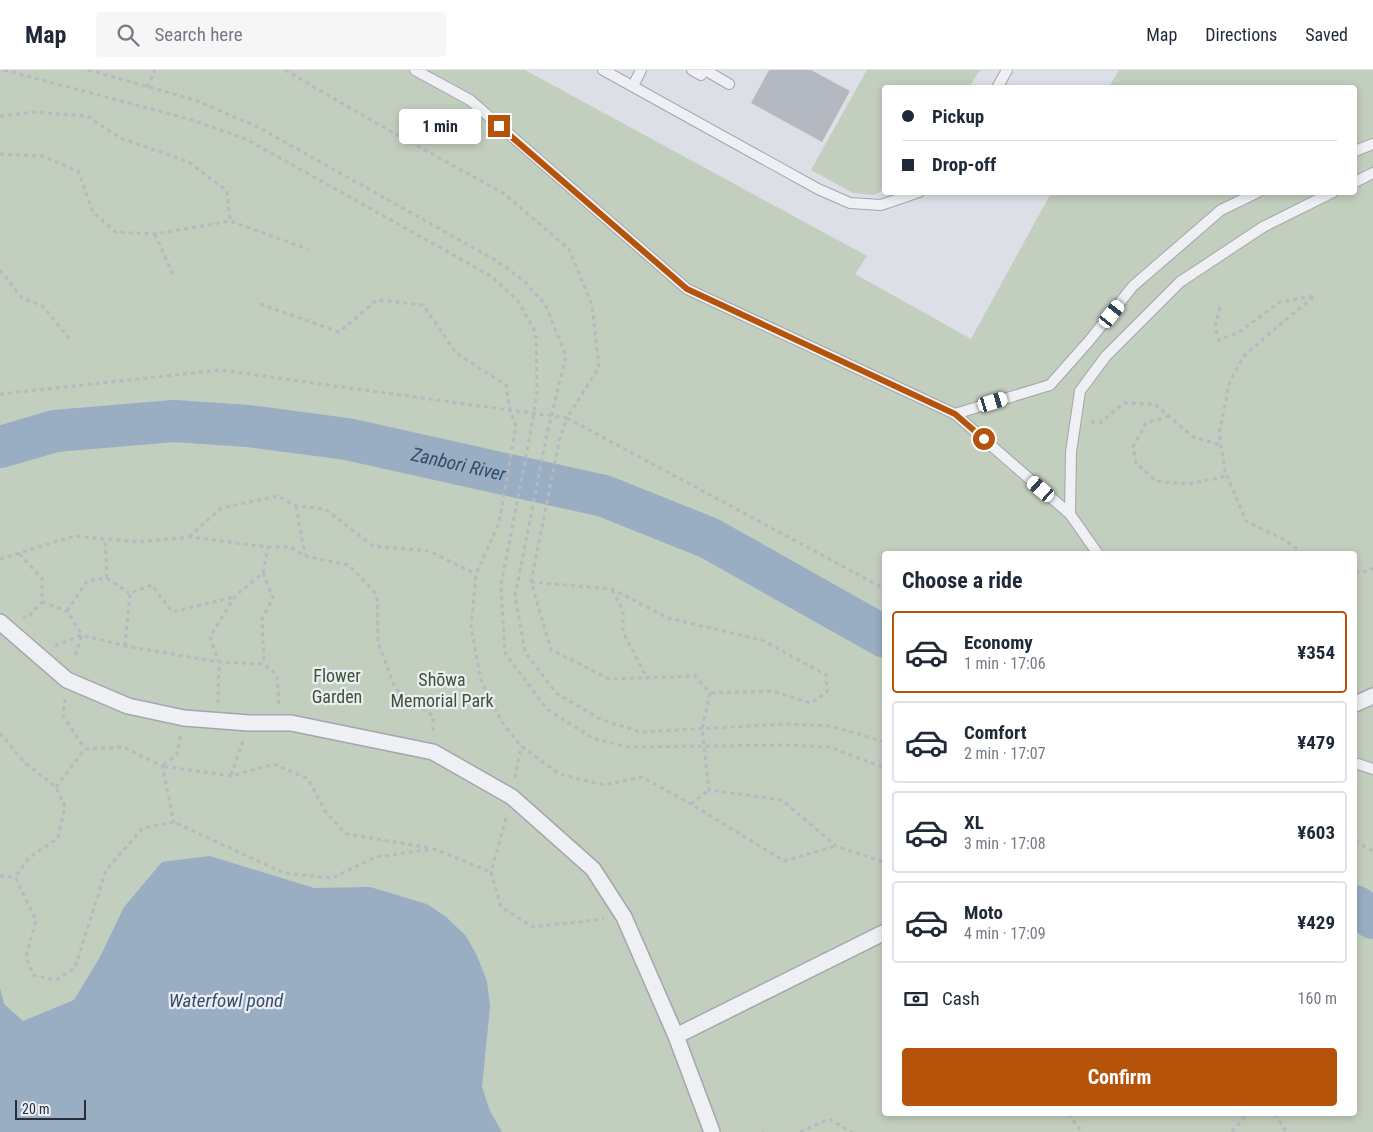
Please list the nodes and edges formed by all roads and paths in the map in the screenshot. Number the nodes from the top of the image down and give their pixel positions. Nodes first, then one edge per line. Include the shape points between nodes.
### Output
1 (4, 70) edge
2 (88, 70) edge
3 (155, 70) edge
4 (284, 70) edge
5 (415, 70) edge
6 (603, 70) edge
7 (642, 70) edge
8 (692, 70) edge
9 (704, 70) edge
10 (1007, 70) edge
11 (730, 84) dead end
12 (999, 85) edge
13 (632, 86) junction
14 (147, 87) junction
15 (0, 116) edge
16 (1373, 144) edge
17 (1357, 149) edge
18 (0, 154) edge
19 (1373, 173) edge
20 (1357, 181) edge
21 (911, 195) edge
22 (1252, 195) edge
23 (1327, 195) edge
24 (230, 221) junction
25 (155, 234) junction
26 (308, 250) dead end
27 (0, 270) edge
28 (174, 277) dead end
29 (260, 304) dead end
30 (1220, 307) dead end
31 (71, 341) dead end
32 (0, 394) edge
33 (510, 410) junction
34 (533, 414) junction
35 (955, 414) junction
36 (552, 416) junction
37 (1169, 416) junction
38 (567, 418) junction
39 (1076, 422) junction
40 (1221, 445) junction
41 (1227, 476) junction
42 (296, 506) junction
43 (1070, 514) junction
44 (188, 537) junction
45 (105, 539) junction
46 (268, 547) junction
47 (1096, 551) edge
48 (1300, 551) edge
49 (18, 553) junction
50 (305, 556) junction
51 (0, 559) edge
52 (1373, 568) edge
53 (1357, 572) edge
54 (263, 573) junction
55 (476, 574) junction
56 (107, 578) junction
57 (531, 582) junction
58 (882, 587) edge
59 (612, 589) junction
60 (130, 593) junction
61 (235, 596) junction
62 (42, 602) junction
63 (67, 611) junction
64 (0, 622) edge
65 (82, 636) junction
66 (125, 646) junction
67 (219, 662) junction
68 (264, 664) junction
69 (647, 678) junction
70 (67, 680) junction
71 (710, 693) junction
72 (1373, 696) edge
73 (1357, 703) edge
74 (184, 718) junction
75 (218, 721) junction
76 (249, 723) junction
77 (280, 723) junction
78 (702, 729) junction
79 (0, 733) edge
80 (882, 741) edge
81 (522, 746) junction
82 (705, 746) junction
83 (85, 749) junction
84 (433, 752) junction
85 (1357, 764) edge
86 (162, 766) junction
87 (882, 767) edge
88 (1373, 769) edge
89 (231, 776) junction
90 (56, 787) junction
91 (709, 790) junction
92 (512, 797) junction
93 (691, 804) junction
94 (174, 822) junction
95 (1357, 842) edge
96 (836, 846) junction
97 (434, 849) junction
98 (1373, 851) edge
99 (882, 863) edge
100 (491, 872) junction
101 (0, 876) edge
102 (15, 878) junction
103 (624, 917) junction
104 (882, 933) edge
105 (676, 1036) junction
106 (1070, 1116) edge
107 (1245, 1116) edge
108 (1276, 1116) edge
109 (712, 1132) edge
110 (800, 1132) edge
111 (852, 1132) edge
112 (1082, 1132) edge
113 (1232, 1132) edge
114 (1286, 1132) edge

1 - 34 path via 189,118 246,139 491,276 518,301 536,333 537,392
2 - 14 path
3 - 14 path
4 - 38 path via 503,193 569,249 592,305 599,367
5 - 35 lane via 470,100 687,289
6 - 13 lane
7 - 13 lane
8 - 9 lane via 701,75
9 - 11 lane
10 - 12 lane
13 - 21 lane via 850,203 881,206
14 - 36 path via 196,100 258,127 497,261 524,280 545,304 566,356
15 - 24 path via 33,112 87,116 120,138 189,162 226,191
16 - 17 lane
18 - 25 path via 42,156 78,171 93,212 115,232
19 - 20 lane
22 - 35 lane via 1221,210 1134,286 1050,385
23 - 39 lane via 1263,226 1180,282 1106,356 1080,391
24 - 25 path
24 - 26 path
25 - 28 path
27 - 31 path via 22,298 42,306
29 - 33 path via 339,332 377,300 423,306 456,353 506,385
30 - 40 path via 1215,328 1219,340 1239,332 1280,302 1315,296 1244,356 1230,381 1219,433
32 - 33 path via 220,370
33 - 34 path
33 - 55 path via 516,426 499,523
34 - 36 path
34 - 82 path via 500,585 505,653 547,709 592,738 628,748
35 - 43 lane
36 - 38 path
36 - 78 path via 515,596 525,652 556,693 602,720 642,732
37 - 39 path via 1155,404 1124,403 1100,423
37 - 40 path via 1194,437
37 - 41 path via 1146,423 1133,447 1136,463 1156,481 1188,484
38 - 57 path via 560,437
38 - 58 path
39 - 43 lane
40 - 41 path
41 - 48 path via 1246,520
42 - 44 path via 278,496 221,508
42 - 50 path
42 - 55 path via 325,509 374,546 429,551
43 - 47 lane
44 - 45 path via 139,542
44 - 46 path
45 - 49 path via 74,536
45 - 56 path
46 - 50 path via 290,547
46 - 54 path
49 - 51 path
49 - 62 path via 42,578
50 - 84 path via 349,565 377,595 378,642 394,688 433,716
52 - 53 path
54 - 61 path
54 - 68 path via 273,598 262,619
55 - 81 path via 471,628 481,680 501,721
56 - 60 path
56 - 63 path via 87,581
57 - 59 path
57 - 69 path via 552,650 610,679
59 - 69 path via 623,610 623,632
59 - 71 path via 668,618 762,640 826,675 828,692 811,703 772,691
60 - 61 path via 152,584 172,612
60 - 66 path
61 - 67 path via 210,637
62 - 63 path
62 - 64 path via 30,615
63 - 65 path
64 - 70 street
65 - 66 path
65 - 70 path
66 - 67 path
67 - 68 path
67 - 75 path
68 - 77 path via 276,675
69 - 71 path via 696,676
70 - 74 street via 128,706
70 - 83 path via 63,716
71 - 78 path
72 - 73 street
74 - 75 street
74 - 86 path via 177,755
75 - 76 street
76 - 77 street
76 - 89 path
77 - 84 street
78 - 80 path via 786,724 831,726
78 - 82 path
79 - 90 path via 23,761
81 - 92 path
81 - 93 path via 559,774 604,785 642,777
82 - 87 path via 785,744 829,747
82 - 91 path
83 - 86 path via 123,747
83 - 90 path
84 - 92 street
85 - 88 lane
86 - 89 path
86 - 94 path
89 - 97 path via 274,764 308,779 325,811 346,834
90 - 102 path via 65,806 58,838 30,856
91 - 93 path
91 - 96 path via 782,800
92 - 100 path
92 - 103 street via 593,869
93 - 96 path via 784,861
94 - 97 path via 284,873 332,878 376,857
94 - 102 path via 144,828 106,870 75,968 56,980 33,975 26,957 36,920
95 - 98 path
96 - 99 path
97 - 100 path
100 - 103 path via 501,907 533,927
101 - 102 path
103 - 105 street
104 - 105 street
105 - 109 street
106 - 112 path
107 - 113 path
108 - 114 path
110 - 111 path via 829,1119

